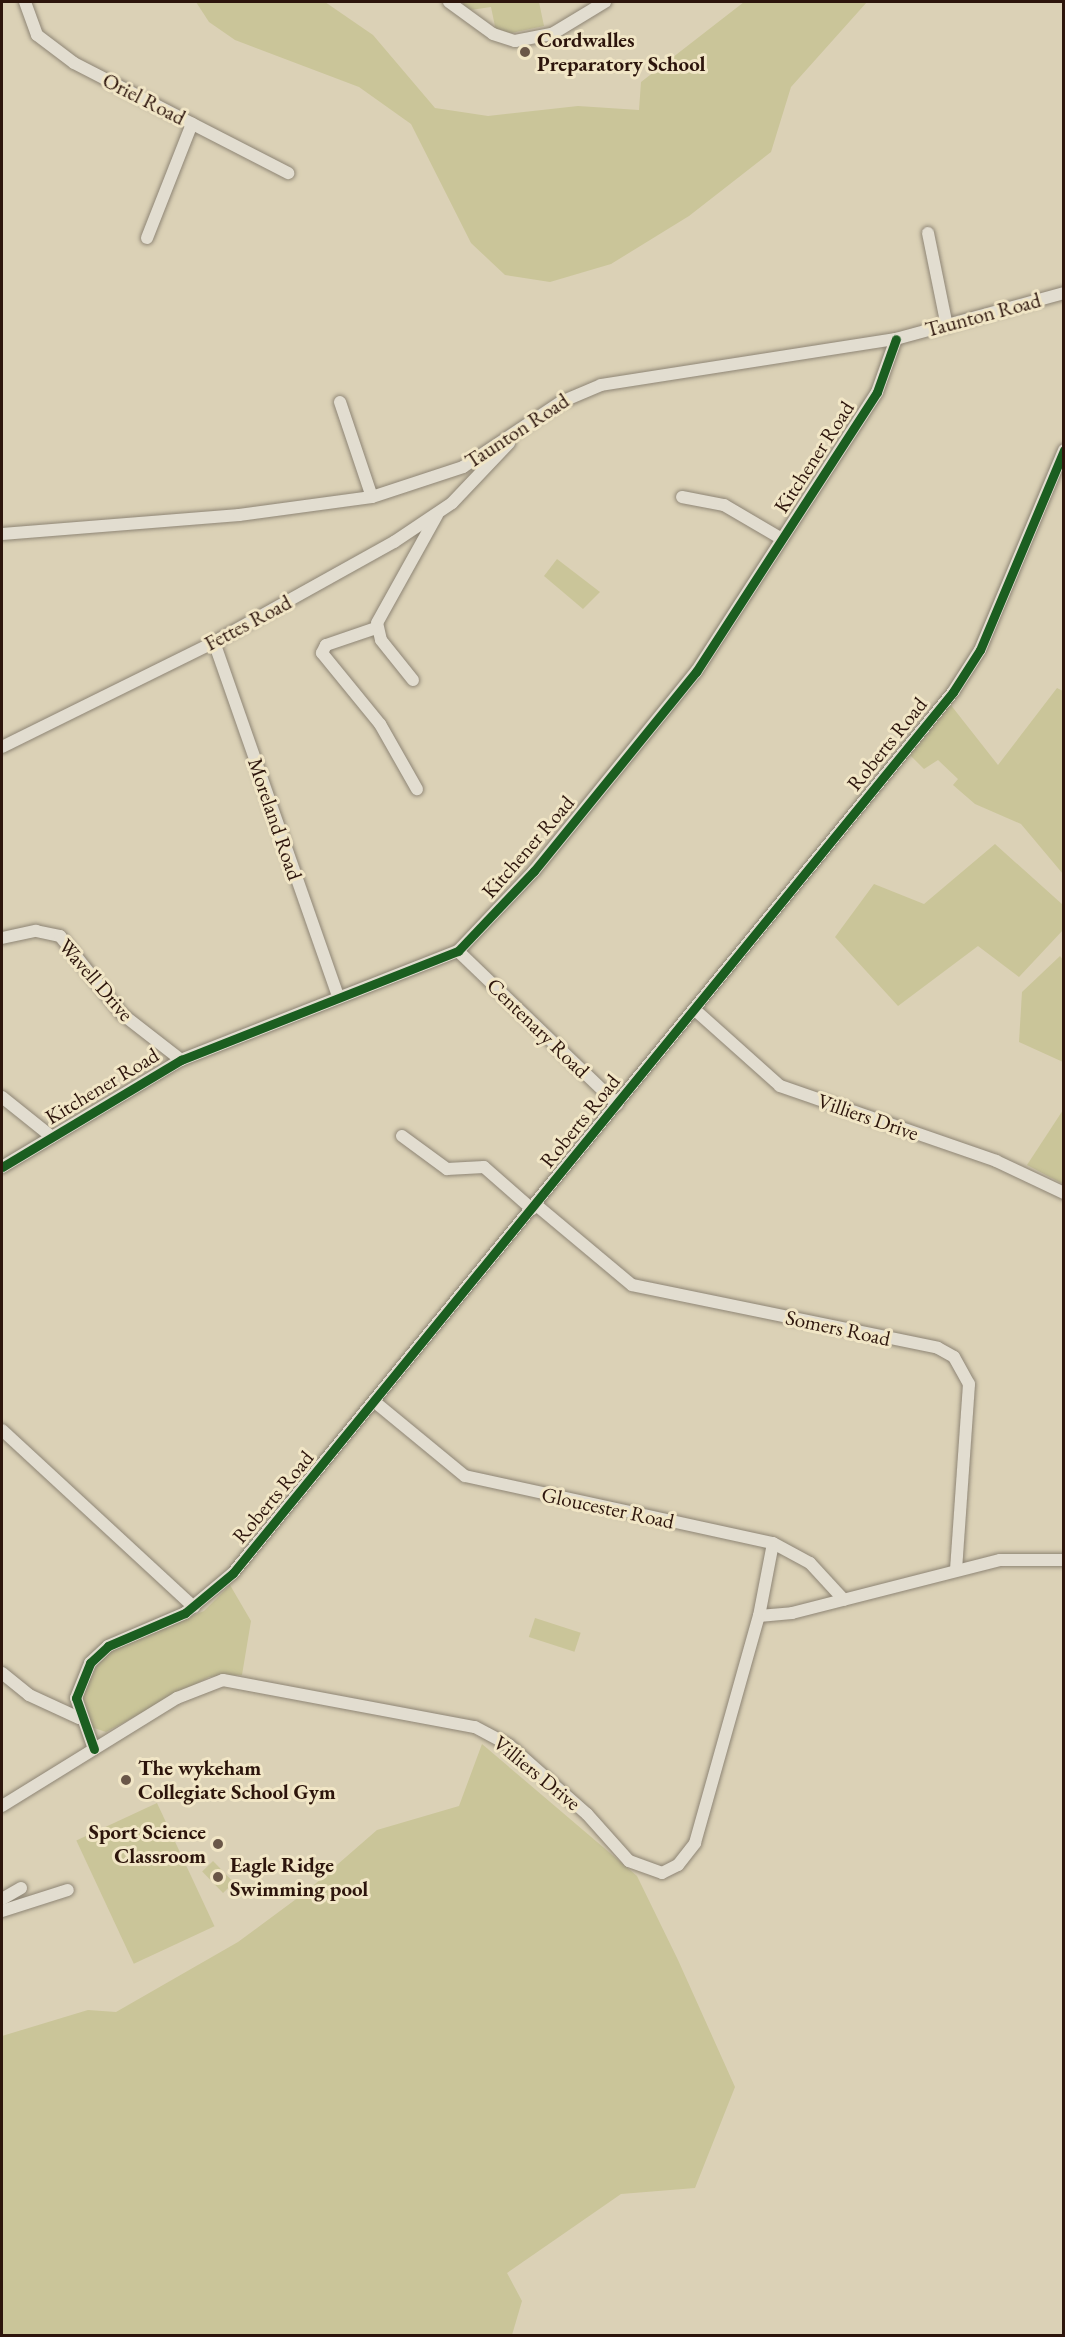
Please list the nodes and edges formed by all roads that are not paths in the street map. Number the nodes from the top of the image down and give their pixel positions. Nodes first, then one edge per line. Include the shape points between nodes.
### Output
1 (25, 2) edge
2 (449, 2) edge
3 (605, 2) edge
4 (192, 124) junction
5 (288, 173) dead end
6 (928, 232) dead end
7 (147, 238) dead end
8 (1064, 293) edge
9 (947, 326) junction
10 (896, 339) junction
11 (340, 402) dead end
12 (515, 434) junction
13 (1064, 450) edge
14 (463, 467) junction
15 (372, 497) junction
16 (459, 497) junction
17 (682, 497) dead end
18 (437, 515) junction
19 (2, 534) edge
20 (782, 539) junction
21 (376, 628) junction
22 (214, 642) junction
23 (413, 680) dead end
24 (2, 747) edge
25 (417, 789) dead end
26 (2, 938) edge
27 (458, 951) junction
28 (338, 996) junction
29 (694, 1009) junction
30 (181, 1060) junction
31 (2, 1097) edge
32 (617, 1104) junction
33 (402, 1136) dead end
34 (52, 1137) junction
35 (2, 1167) edge
36 (1064, 1193) edge
37 (533, 1207) junction
38 (376, 1403) junction
39 (2, 1430) edge
40 (773, 1543) junction
41 (1064, 1560) edge
42 (956, 1568) junction
43 (844, 1600) junction
44 (194, 1607) junction
45 (759, 1616) junction
46 (2, 1673) edge
47 (79, 1718) junction
48 (94, 1749) junction
49 (2, 1806) edge
50 (21, 1888) dead end
51 (68, 1890) dead end
52 (2, 1899) edge
53 (2, 1911) edge

1 - 4 street, Oriel Road via 29,22 50,48
2 - 3 street via 493,34 515,40 552,34
4 - 5 street, Oriel Road
4 - 7 street
6 - 9 street
8 - 9 street, Taunton Road
9 - 10 street, Taunton Road
10 - 12 street, Taunton Road via 601,386 561,402
10 - 20 street, Kitchener Road via 877,392
11 - 15 street
12 - 14 street, Taunton Road
12 - 16 street, Fettes Road
13 - 29 street, Roberts Road via 980,650 953,692
14 - 15 street, Taunton Road
14 - 16 street
15 - 19 street, Taunton Road via 239,515
16 - 18 street, Fettes Road
17 - 20 street via 724,505
18 - 21 street
18 - 22 street, Fettes Road
20 - 27 street, Kitchener Road via 696,672 534,872
21 - 23 street
21 - 25 street via 326,645 322,653 370,710
22 - 24 street, Fettes Road
22 - 28 street, Moreland Road
26 - 30 street, Wavell Drive via 36,931 60,936 122,1014
27 - 28 street, Kitchener Road
27 - 32 street, Centenary Road
28 - 30 street, Kitchener Road
29 - 32 street, Roberts Road
29 - 36 street, Villiers Drive via 780,1086 996,1161
30 - 34 street, Kitchener Road
31 - 34 street
32 - 37 street, Roberts Road
33 - 37 street, Somers Road via 447,1169 484,1167
34 - 35 street, Kitchener Road
37 - 38 street, Roberts Road
37 - 42 street, Somers Road via 632,1284 938,1348 954,1356 969,1384
38 - 40 street, Gloucester Road via 465,1476
38 - 44 street, Roberts Road via 233,1573
39 - 44 street
40 - 43 street, Gloucester Road via 810,1563
40 - 45 street, Villiers Drive
41 - 42 street via 1000,1560
42 - 43 street
43 - 45 street
44 - 47 street, Roberts Road via 98,1654 83,1674 76,1698
45 - 48 street, Villiers Drive via 695,1843 678,1865 662,1873 629,1861 587,1814 509,1745 463,1723 223,1680 196,1688
46 - 47 street via 29,1695
47 - 48 street, Roberts Road
48 - 49 street, Villiers Drive
50 - 52 street
51 - 53 street

